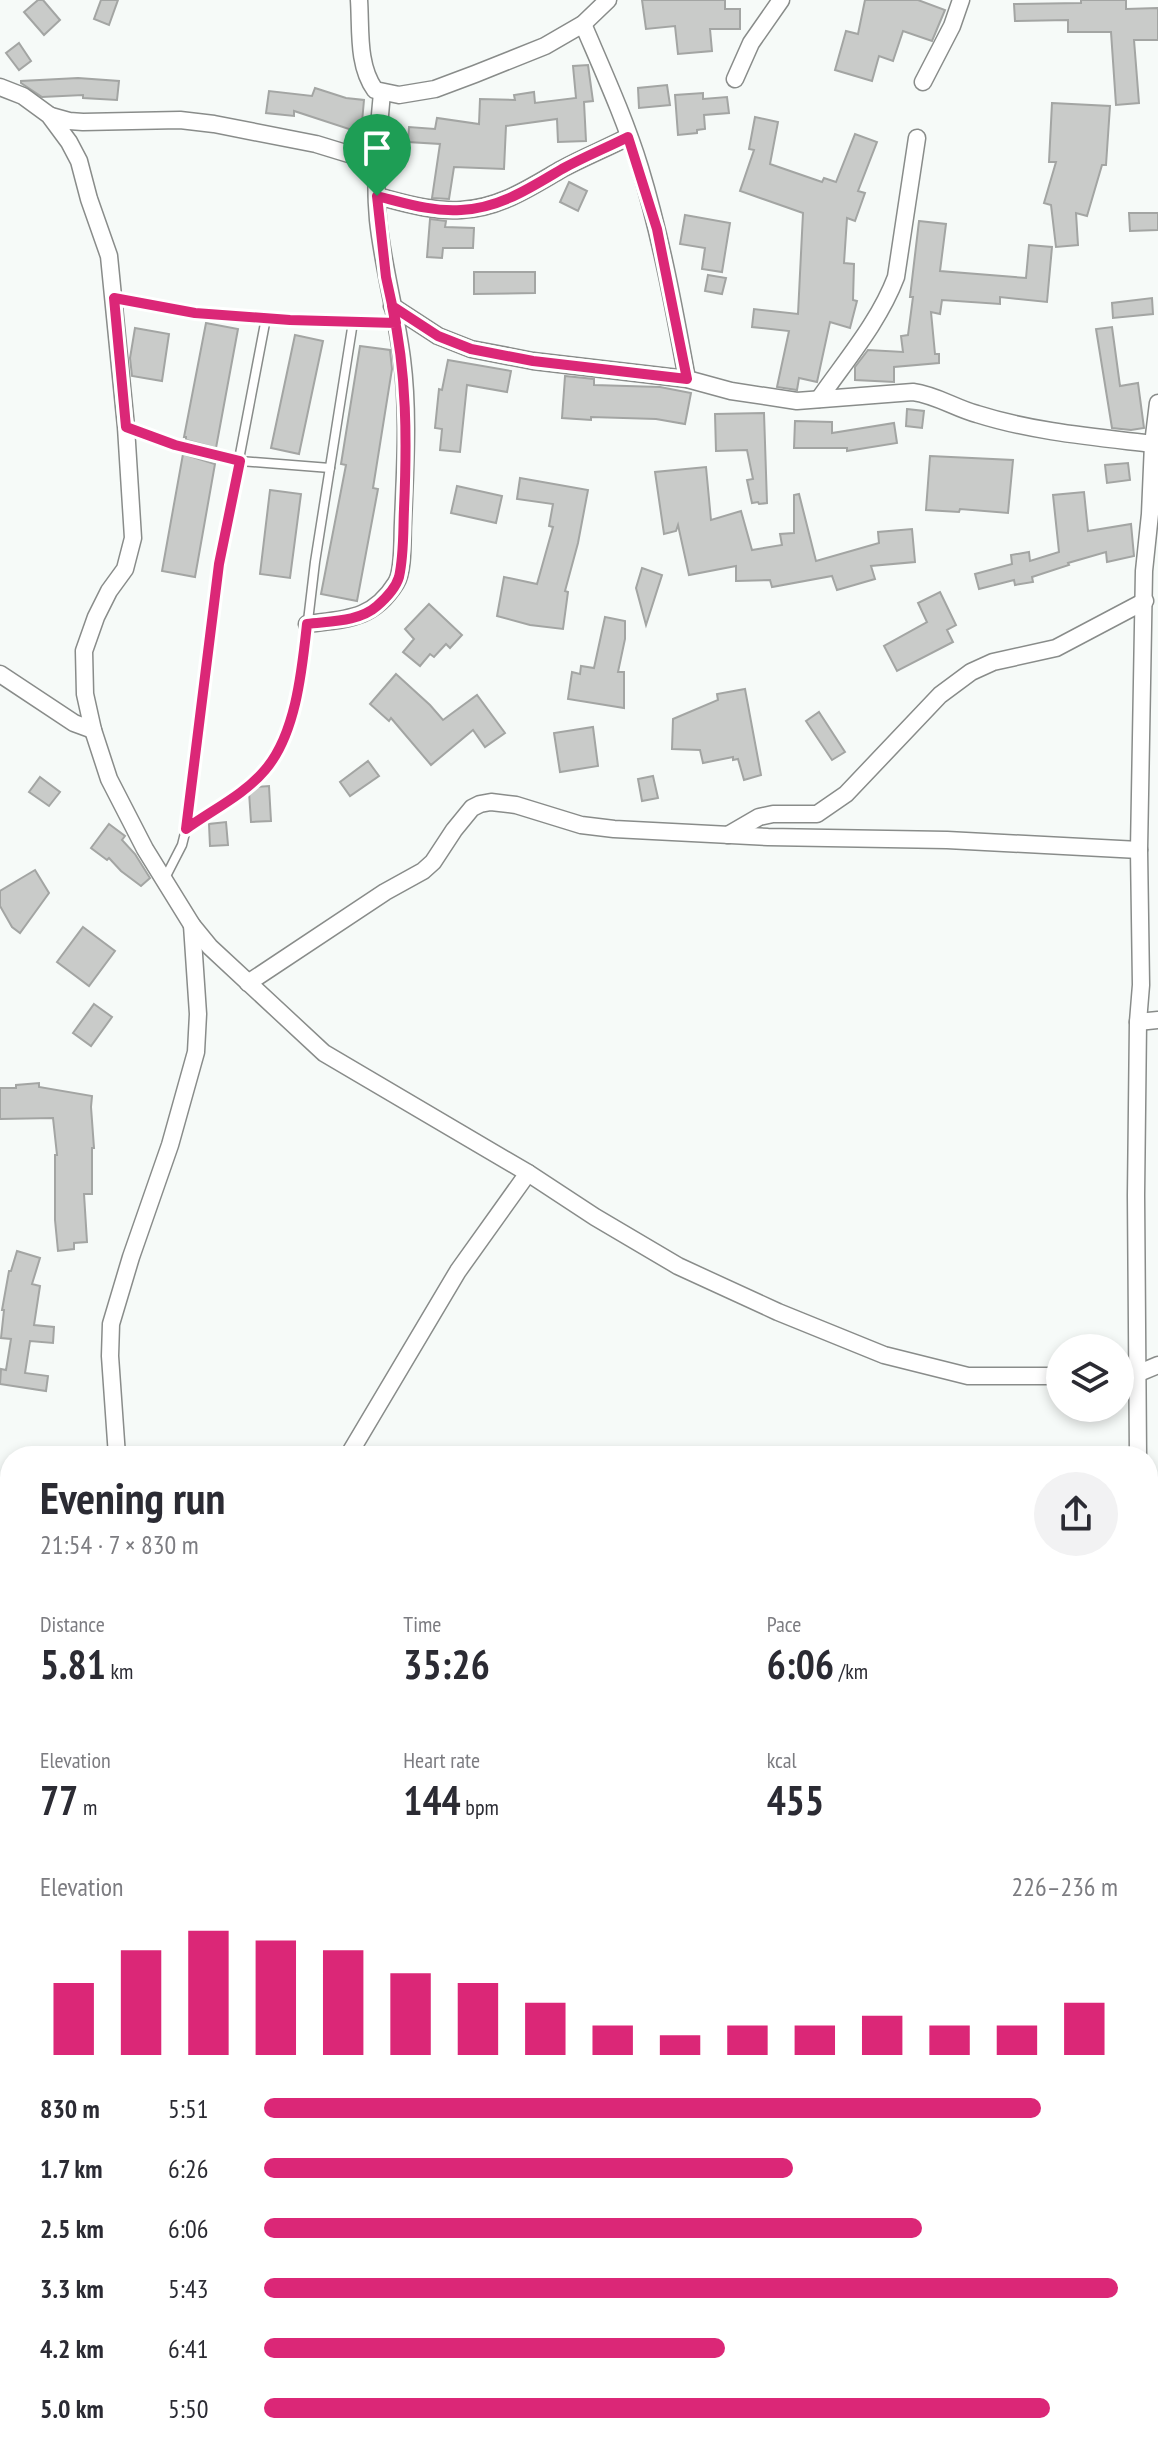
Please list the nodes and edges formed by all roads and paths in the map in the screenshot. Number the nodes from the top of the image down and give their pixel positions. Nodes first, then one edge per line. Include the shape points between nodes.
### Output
1 (359, 0) edge
2 (608, 0) edge
3 (781, 0) edge
4 (961, 0) edge
5 (583, 24) junction
6 (735, 79) dead end
7 (923, 82) dead end
8 (0, 87) edge
9 (382, 93) junction
10 (49, 115) junction
11 (628, 137) junction
12 (917, 138) dead end
13 (375, 162) junction
14 (377, 196) junction
15 (114, 298) junction
16 (394, 315) junction
17 (266, 318) junction
18 (353, 322) junction
19 (687, 379) junction
20 (819, 399) junction
21 (1158, 403) edge
22 (126, 427) junction
23 (1153, 444) junction
24 (240, 461) junction
25 (330, 468) junction
26 (1151, 570) edge
27 (1145, 601) junction
28 (307, 624) junction
29 (1, 676) edge
30 (93, 730) junction
31 (186, 829) junction
32 (727, 835) junction
33 (1139, 850) junction
34 (163, 880) junction
35 (192, 925) junction
36 (248, 983) junction
37 (1158, 1020) edge
38 (1138, 1022) junction
39 (528, 1173) junction
40 (1158, 1365) edge
41 (1134, 1373) edge
42 (1139, 1373) junction
43 (1046, 1376) edge
44 (116, 1446) edge
45 (354, 1446) edge
46 (1138, 1446) edge

1 - 9 street via 363,68 367,80
2 - 5 street
3 - 6 street via 751,43
4 - 7 street
5 - 9 street via 545,46 435,89
5 - 11 street
8 - 10 street
9 - 13 street
10 - 13 street via 83,122 214,124
10 - 15 street via 79,161 109,256
11 - 14 street via 494,205 429,209
11 - 19 street via 657,229
12 - 20 street via 900,257 888,299
13 - 14 street
14 - 16 street
15 - 17 lane via 195,313
15 - 22 street
16 - 18 lane
16 - 19 street via 471,349
16 - 28 street via 404,386 398,579 375,608 356,618
17 - 18 lane
17 - 24 lane
18 - 25 lane
19 - 20 street via 773,399
20 - 23 street via 913,392 1004,421
21 - 23 street
22 - 24 lane
22 - 30 street via 133,538 125,569 96,617 84,651
23 - 26 street
24 - 25 lane
24 - 31 lane via 219,564
25 - 28 lane
26 - 27 street
27 - 32 street via 1056,648 971,672 940,695 846,794 817,814 759,817
27 - 33 street
28 - 31 lane via 295,704 276,754 250,784
29 - 30 street
30 - 34 street via 113,789
31 - 34 lane
32 - 33 street
32 - 36 street via 592,827 516,805 480,804 423,871
33 - 38 street
34 - 35 street
35 - 36 street
35 - 44 street via 196,1052 111,1324
36 - 39 street via 324,1053
37 - 38 street
38 - 42 street
39 - 43 street via 678,1266 884,1355 968,1376
39 - 45 street via 458,1271
40 - 42 street
41 - 42 street
42 - 46 street

